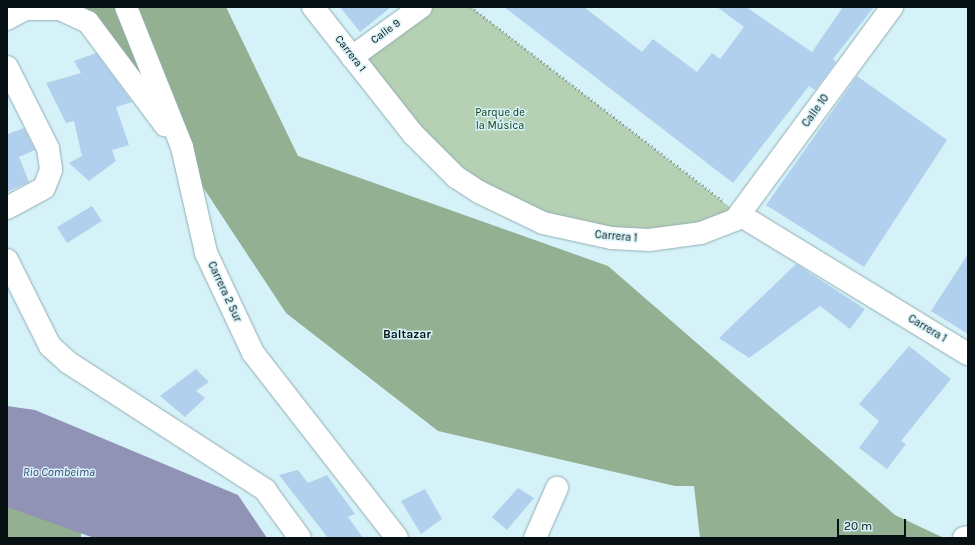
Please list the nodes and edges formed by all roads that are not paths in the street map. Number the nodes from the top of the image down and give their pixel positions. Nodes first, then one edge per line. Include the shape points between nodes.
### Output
1 (126, 7) edge
2 (313, 7) edge
3 (421, 7) edge
4 (892, 7) edge
5 (7, 19) edge
6 (352, 57) junction
7 (7, 67) edge
8 (182, 147) junction
9 (7, 208) edge
10 (740, 215) junction
11 (7, 260) edge
12 (968, 354) edge
13 (557, 488) dead end
14 (968, 537) edge
15 (300, 538) edge
16 (398, 538) edge
17 (535, 538) edge
18 (964, 538) edge

1 - 8 street, Carrera 2 Sur
2 - 6 street, Carrera 1
3 - 6 street, Calle 9
4 - 10 street, Calle 10
5 - 8 street via 25,9 60,9 88,22
6 - 10 street, Carrera 1 via 437,160 479,192 543,223 611,238 649,240 701,233 727,225
7 - 9 street via 48,148 51,170 44,188
8 - 16 street, Carrera 2 Sur via 206,253 253,353
10 - 12 street, Carrera 1
11 - 15 street via 50,346 69,363 265,490
13 - 17 street
14 - 18 street

